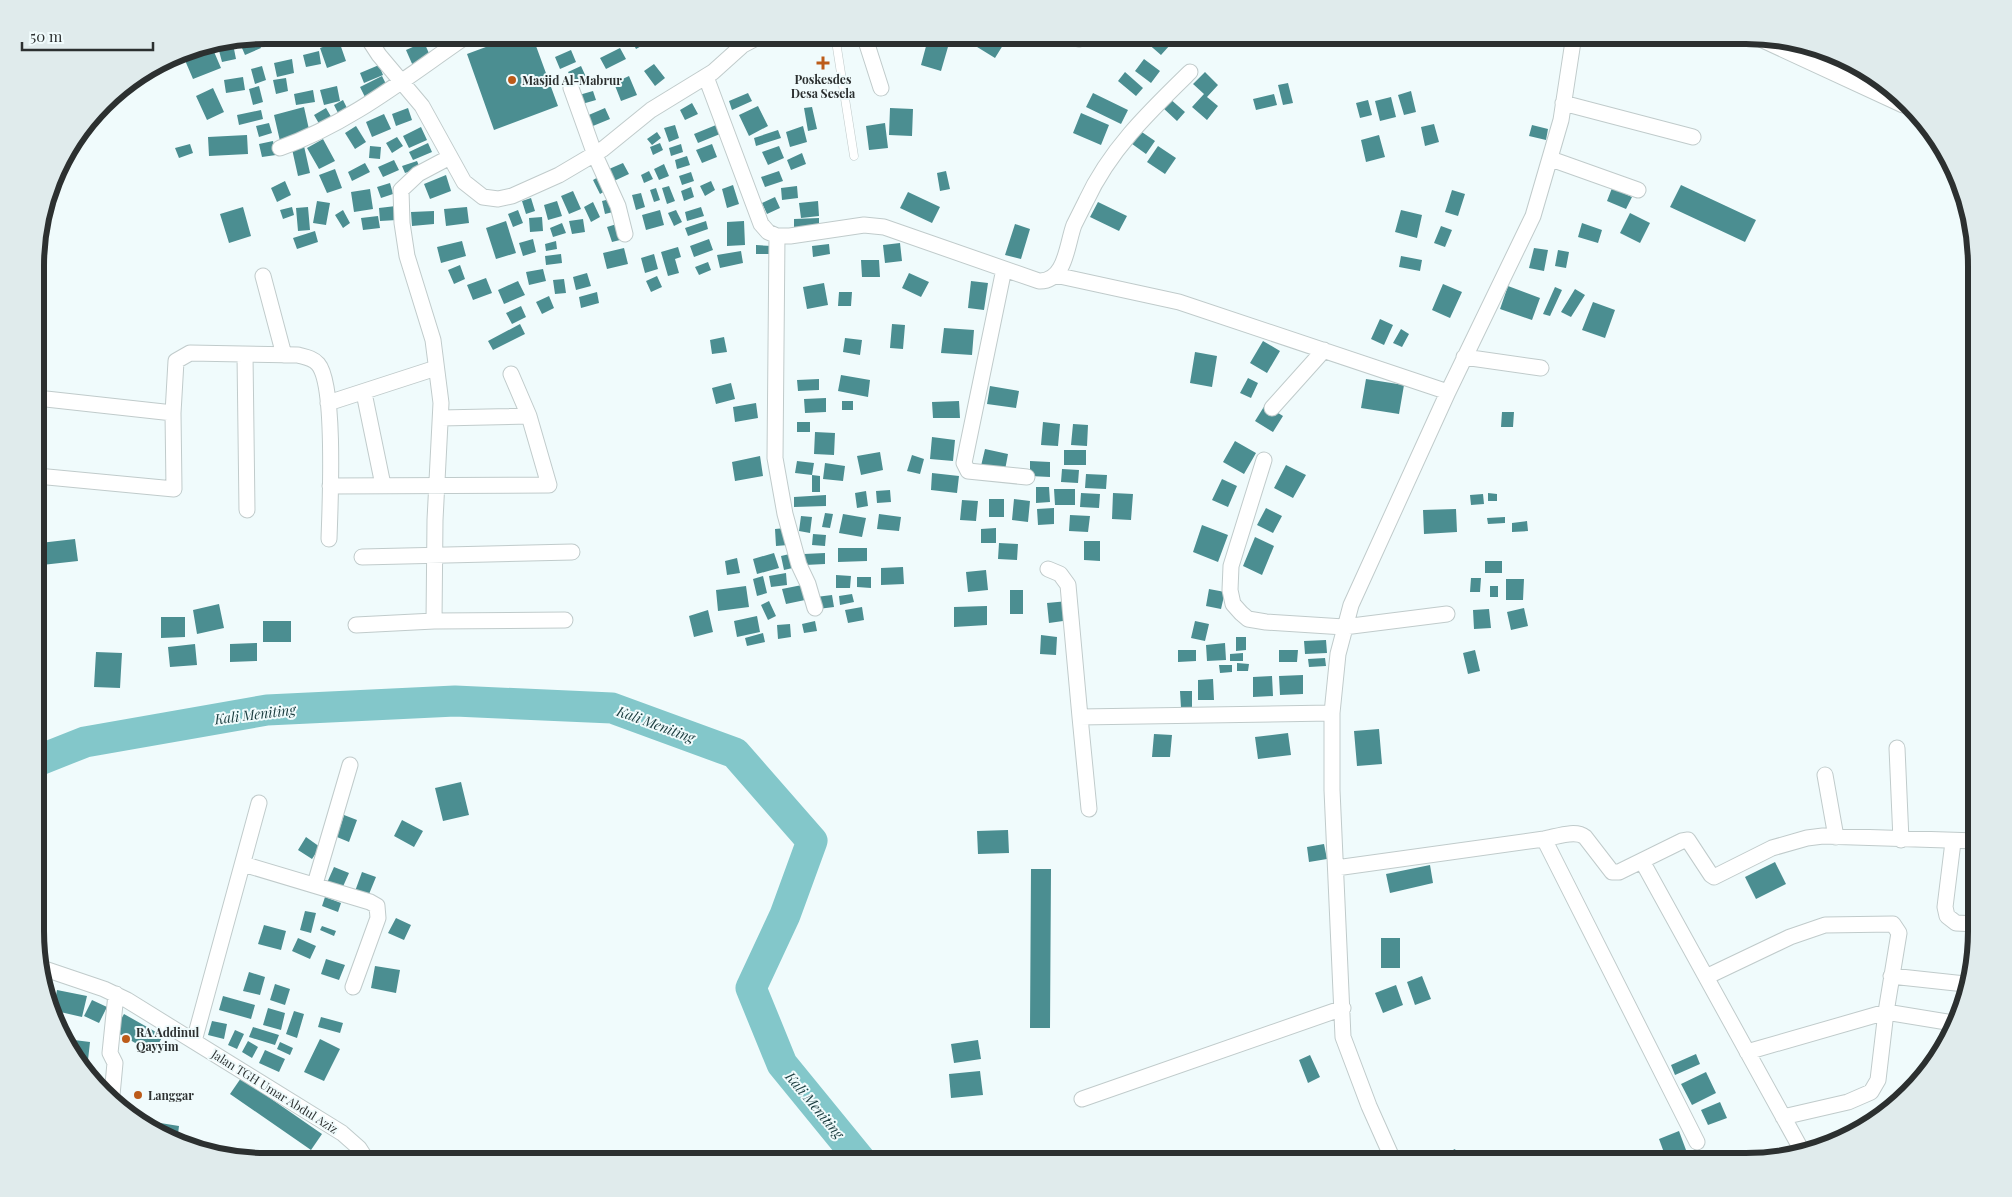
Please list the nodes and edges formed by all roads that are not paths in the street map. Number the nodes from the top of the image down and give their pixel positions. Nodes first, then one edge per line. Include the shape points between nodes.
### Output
1 (373, 44) edge
2 (455, 44) edge
3 (741, 44) edge
4 (746, 44) edge
5 (837, 44) edge
6 (867, 44) edge
7 (1573, 44) edge
8 (743, 46) junction
9 (1776, 46) edge
10 (1190, 72) dead end
11 (706, 77) junction
12 (400, 81) junction
13 (571, 88) dead end
14 (881, 88) dead end
15 (1563, 102) junction
16 (1896, 102) edge
17 (1693, 137) dead end
18 (280, 148) dead end
19 (594, 155) junction
20 (854, 156) dead end
21 (450, 157) junction
22 (1551, 159) junction
23 (1638, 190) dead end
24 (626, 234) dead end
25 (777, 236) junction
26 (1004, 269) junction
27 (1055, 275) junction
28 (263, 276) dead end
29 (1324, 350) junction
30 (245, 355) junction
31 (284, 355) junction
32 (1464, 357) junction
33 (436, 368) junction
34 (1541, 368) dead end
35 (510, 374) dead end
36 (364, 392) junction
37 (1448, 392) junction
38 (44, 399) edge
39 (328, 403) junction
40 (1272, 408) dead end
41 (173, 413) junction
42 (529, 416) junction
43 (441, 418) junction
44 (1264, 460) dead end
45 (44, 477) edge
46 (1027, 477) dead end
47 (383, 485) junction
48 (437, 485) junction
49 (330, 486) junction
50 (248, 510) dead end
51 (329, 539) dead end
52 (572, 552) dead end
53 (435, 555) junction
54 (362, 557) dead end
55 (1048, 569) dead end
56 (815, 608) dead end
57 (1447, 614) dead end
58 (565, 620) dead end
59 (434, 622) junction
60 (356, 625) dead end
61 (1344, 628) junction
62 (1332, 713) junction
63 (1080, 717) junction
64 (1897, 748) dead end
65 (350, 765) dead end
66 (1826, 775) dead end
67 (259, 803) dead end
68 (1089, 808) dead end
69 (1836, 837) junction
70 (1544, 839) junction
71 (1901, 840) junction
72 (1968, 841) edge
73 (1953, 842) junction
74 (1642, 861) junction
75 (242, 864) junction
76 (1336, 868) junction
77 (315, 884) junction
78 (1968, 924) edge
79 (47, 971) edge
80 (1891, 976) junction
81 (1706, 977) junction
82 (1962, 984) edge
83 (353, 987) dead end
84 (116, 994) junction
85 (1343, 1008) junction
86 (1886, 1012) junction
87 (1949, 1021) edge
88 (194, 1041) junction
89 (1747, 1052) junction
90 (112, 1091) edge
91 (1082, 1099) dead end
92 (1783, 1117) junction
93 (1697, 1142) dead end
94 (1800, 1147) edge
95 (362, 1153) edge
96 (1390, 1153) edge

1 - 12 street
2 - 12 street
3 - 8 street
4 - 8 street
5 - 20 lane
6 - 14 street
7 - 15 street
8 - 11 street
9 - 16 street
10 - 27 street via 1136,124 1097,177
11 - 19 street via 651,110
11 - 25 street via 761,224
12 - 18 street via 336,124
12 - 21 street via 422,106
13 - 19 street
15 - 17 street
15 - 22 street
19 - 21 street via 541,184 498,199 483,197 472,190
19 - 24 street via 618,206
21 - 33 street via 418,174 401,190 407,256 433,340
22 - 23 street
22 - 32 street via 1534,216
25 - 26 street via 864,225 884,227
25 - 56 street via 775,458 785,514
26 - 27 street via 1039,282
26 - 46 street via 964,463 968,471
27 - 29 street via 1179,302
28 - 31 street
29 - 37 street
29 - 40 street
30 - 31 street
30 - 41 street via 190,353 178,358 174,364
30 - 50 street
31 - 39 street via 311,358 318,363 325,378
32 - 34 street
32 - 37 street
33 - 36 street
33 - 43 street
35 - 42 street
36 - 39 street
36 - 47 street
37 - 61 street
38 - 41 street
39 - 49 street
41 - 45 street via 174,489
42 - 43 street
42 - 48 street via 549,484
43 - 48 street
44 - 61 street via 1231,566 1233,604 1248,618
47 - 48 street
47 - 49 street
48 - 53 street
49 - 51 street
52 - 53 street
53 - 54 street
53 - 59 street
55 - 63 street via 1060,574 1068,585
57 - 61 street
58 - 59 street
59 - 60 street
61 - 62 street via 1335,671
62 - 63 street
62 - 76 street
63 - 68 street
64 - 71 street
65 - 77 street
66 - 69 street
67 - 75 street
69 - 71 street
69 - 74 street via 1807,838 1772,848 1714,877 1686,840
70 - 74 street via 1580,833 1612,872
70 - 76 street
70 - 93 street
71 - 73 street
72 - 73 street
73 - 78 street via 1945,907 1947,916 1956,923
74 - 81 street
75 - 77 street
75 - 88 street
76 - 85 street
77 - 83 street via 377,906 378,918
79 - 84 street, Jalan TGH Umar Abdul Aziz
80 - 81 street via 1899,933 1896,926 1887,924 1825,925 1790,937
80 - 82 street
80 - 86 street
81 - 89 street
84 - 88 street, Jalan TGH Umar Abdul Aziz
84 - 90 street via 110,1053 115,1063
85 - 91 street
85 - 96 street via 1343,1037
86 - 87 street
86 - 89 street
86 - 92 street via 1878,1080 1871,1092 1848,1102
88 - 95 street, Jalan TGH Umar Abdul Aziz via 342,1133
89 - 92 street
92 - 94 street

